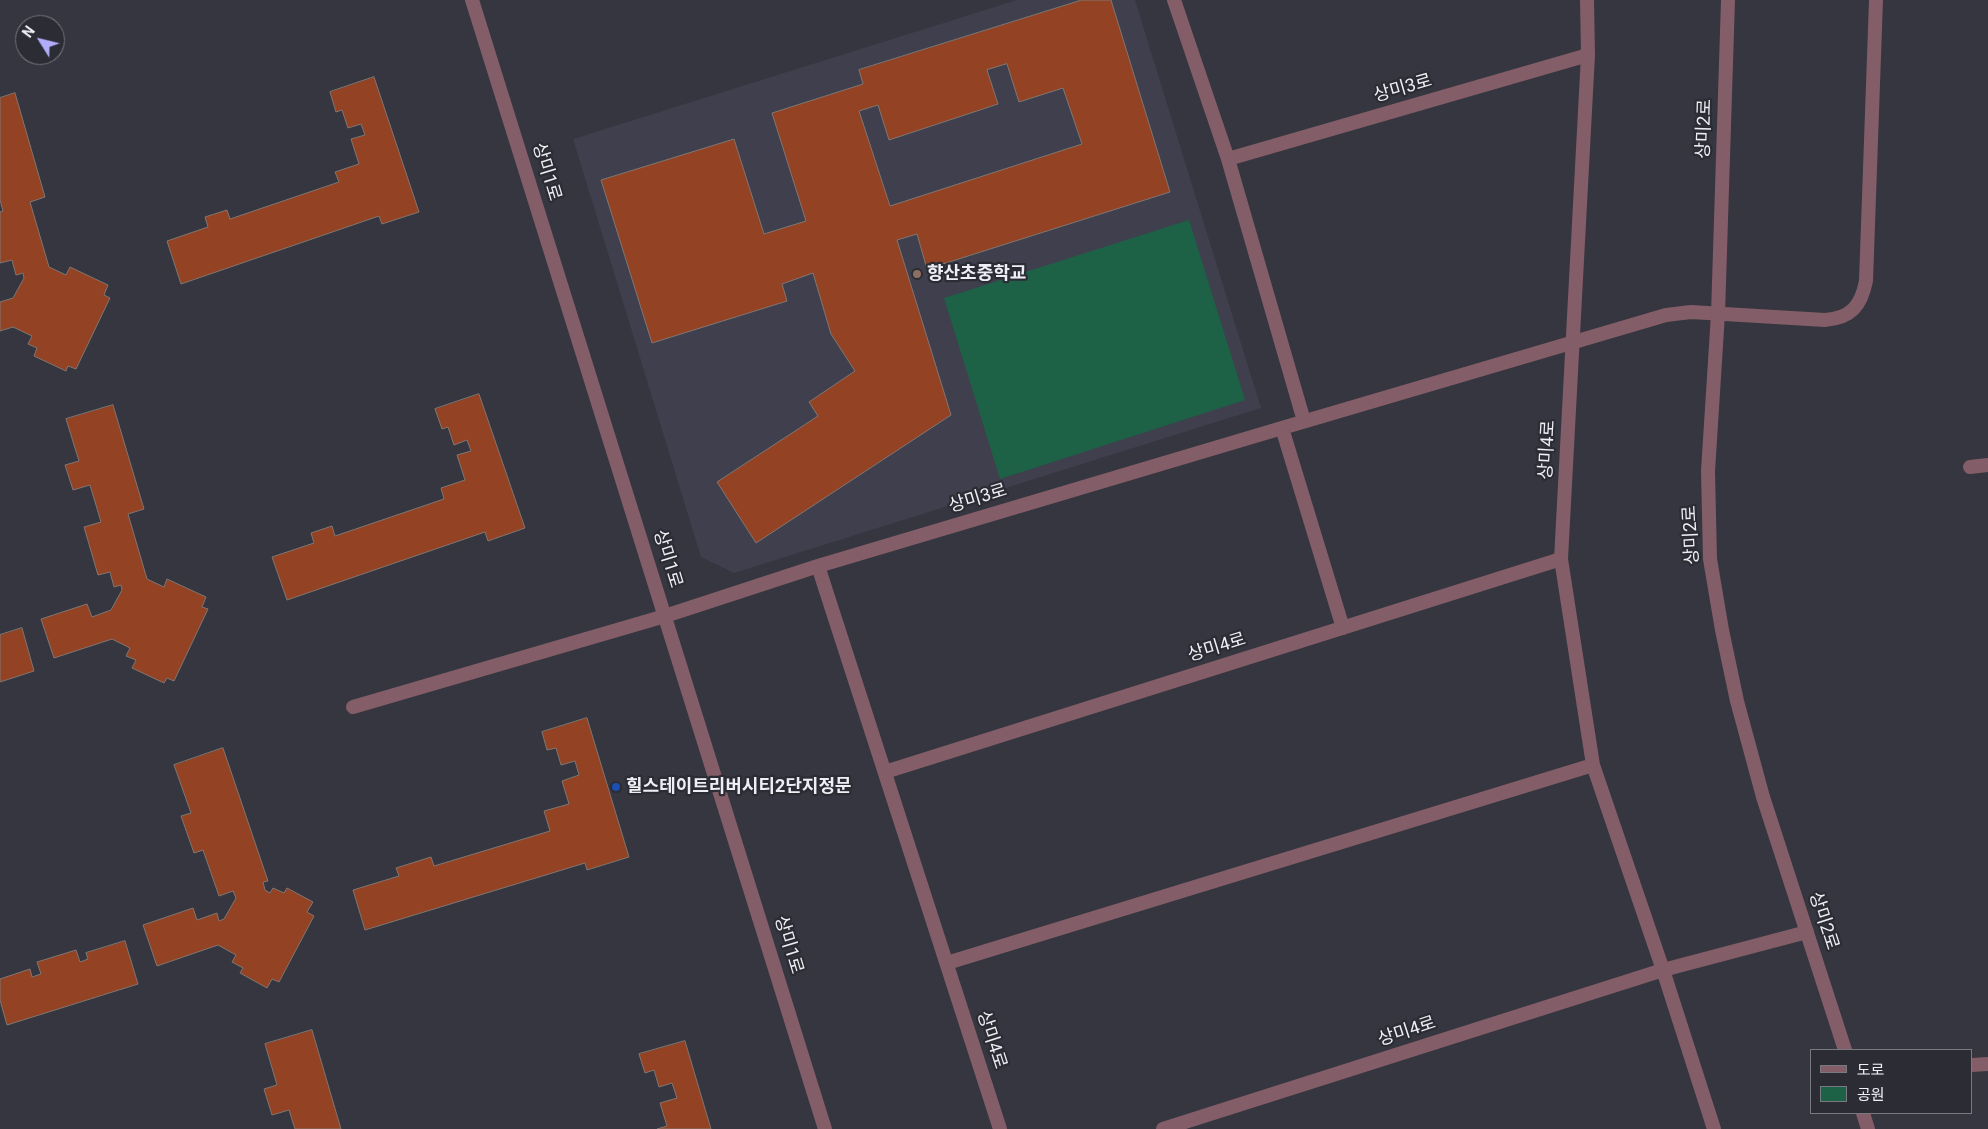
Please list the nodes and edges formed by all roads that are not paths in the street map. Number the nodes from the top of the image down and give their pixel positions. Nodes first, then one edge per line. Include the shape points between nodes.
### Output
1 (472, 0) edge
2 (1588, 0) edge
3 (1728, 0) edge
4 (1876, 0) edge
5 (1176, 1) edge
6 (1588, 55) junction
7 (1228, 160) junction
8 (1718, 314) junction
9 (1573, 342) junction
10 (1304, 421) junction
11 (1282, 428) junction
12 (1988, 465) edge
13 (1970, 467) dead end
14 (1561, 559) junction
15 (818, 566) junction
16 (665, 616) junction
17 (1343, 628) junction
18 (353, 707) dead end
19 (1593, 765) junction
20 (884, 772) junction
21 (1807, 932) junction
22 (947, 963) junction
23 (1663, 970) junction
24 (1844, 1049) edge
25 (1988, 1064) edge
26 (1973, 1065) edge
27 (1863, 1114) edge
28 (825, 1129) edge
29 (1000, 1129) edge
30 (1162, 1129) edge
31 (1714, 1129) edge
32 (1868, 1129) edge

1 - 16 street, 상미1로
2 - 6 street
3 - 8 street, 상미2로
4 - 8 street, 상미3로 via 1866,281 1858,306 1839,319 1825,320
5 - 7 street
6 - 7 street, 상미3로
6 - 9 street
7 - 10 street
8 - 9 street, 상미3로 via 1679,312
8 - 21 street, 상미2로 via 1708,471 1710,559 1737,701 1763,797
9 - 10 street, 상미3로
9 - 14 street, 상미4로
10 - 11 street, 상미3로
11 - 15 street, 상미3로
11 - 17 street
12 - 13 street
14 - 17 street, 상미4로
14 - 19 street, 상미4로
15 - 16 street, 상미3로
15 - 20 street, 상미4로
16 - 18 street, 상미3로
16 - 28 street, 상미1로
17 - 20 street, 상미4로
19 - 22 street
19 - 23 street, 상미4로
20 - 22 street, 상미4로
21 - 23 street, 상미4로
21 - 24 street, 상미2로
22 - 29 street, 상미4로
23 - 30 street, 상미4로
23 - 31 street, 상미4로
25 - 26 street
27 - 32 street

